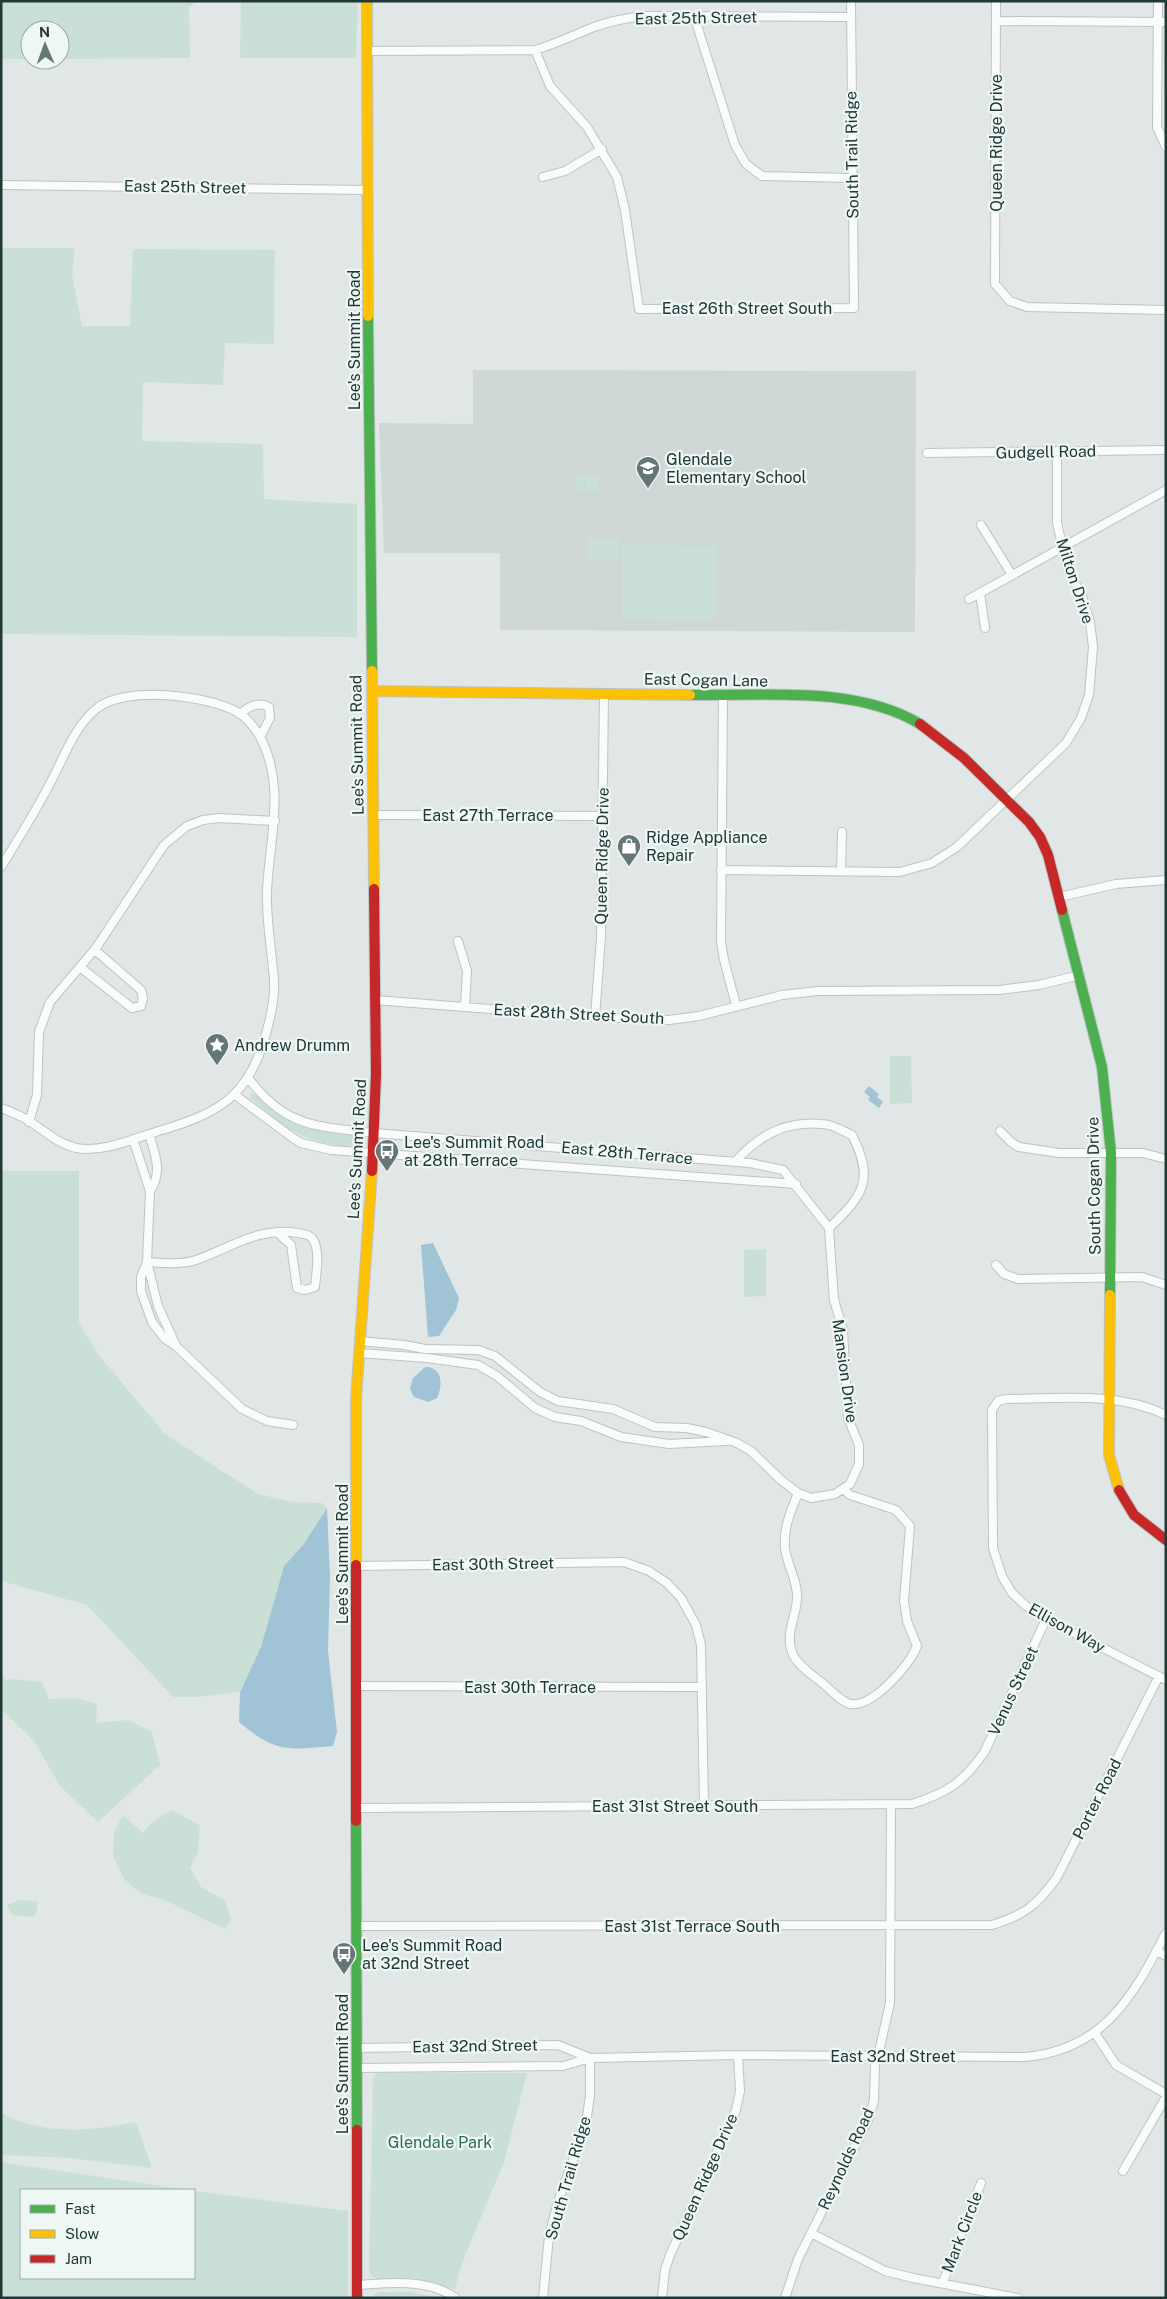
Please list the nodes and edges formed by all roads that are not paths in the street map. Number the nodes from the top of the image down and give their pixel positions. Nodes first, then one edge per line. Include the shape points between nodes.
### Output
1 (367, 1) edge
2 (851, 1) edge
3 (996, 1) edge
4 (1158, 1) edge
5 (694, 16) junction
6 (851, 18) junction
7 (996, 21) junction
8 (1162, 23) edge
9 (535, 50) junction
10 (368, 51) junction
11 (1166, 147) edge
12 (602, 149) junction
13 (543, 177) dead end
14 (852, 178) junction
15 (1, 185) edge
16 (368, 190) junction
17 (854, 308) joint
18 (1166, 310) edge
19 (1166, 450) edge
20 (1057, 452) junction
21 (927, 453) dead end
22 (1166, 490) edge
23 (982, 525) dead end
24 (1062, 548) junction
25 (1012, 575) junction
26 (980, 593) junction
27 (969, 599) dead end
28 (985, 628) dead end
29 (372, 691) junction
30 (604, 694) junction
31 (722, 695) junction
32 (240, 714) junction
33 (260, 736) junction
34 (1007, 800) junction
35 (373, 815) junction
36 (602, 816) junction
37 (275, 821) junction
38 (842, 832) dead end
39 (1, 866) edge
40 (721, 870) junction
41 (841, 872) junction
42 (1166, 880) edge
43 (1059, 896) junction
44 (458, 941) dead end
45 (95, 950) junction
46 (80, 968) junction
47 (1080, 975) junction
48 (375, 1000) junction
49 (736, 1006) junction
50 (465, 1007) junction
51 (595, 1017) junction
52 (249, 1079) junction
53 (235, 1095) junction
54 (1, 1108) edge
55 (30, 1122) junction
56 (1000, 1131) dead end
57 (374, 1133) junction
58 (149, 1134) junction
59 (133, 1138) junction
60 (373, 1152) junction
61 (1111, 1153) junction
62 (1166, 1159) edge
63 (735, 1162) junction
64 (796, 1184) junction
65 (150, 1191) junction
66 (828, 1228) junction
67 (278, 1233) junction
68 (147, 1262) junction
69 (996, 1265) dead end
70 (1110, 1277) junction
71 (1166, 1285) edge
72 (360, 1341) junction
73 (176, 1346) junction
74 (360, 1353) junction
75 (1110, 1398) junction
76 (1166, 1415) edge
77 (293, 1425) dead end
78 (737, 1443) junction
79 (843, 1488) junction
80 (798, 1493) junction
81 (1166, 1540) edge
82 (357, 1566) junction
83 (1046, 1619) junction
84 (1162, 1678) edge
85 (357, 1686) junction
86 (702, 1687) junction
87 (978, 1762) joint
88 (891, 1805) junction
89 (704, 1806) junction
90 (357, 1808) junction
91 (1024, 1913) joint
92 (357, 1926) junction
93 (892, 1926) junction
94 (1166, 1933) edge
95 (1156, 1951) junction
96 (1166, 1956) edge
97 (1095, 2033) junction
98 (358, 2048) junction
99 (738, 2055) junction
100 (877, 2056) junction
101 (590, 2058) junction
102 (358, 2068) junction
103 (1166, 2095) edge
104 (1123, 2171) dead end
105 (982, 2182) dead end
106 (811, 2233) junction
107 (942, 2282) junction
108 (358, 2285) junction
109 (358, 2298) edge
110 (456, 2298) edge
111 (542, 2298) edge
112 (662, 2298) edge
113 (785, 2298) edge
114 (1018, 2298) edge

1 - 10 main road, Lee's Summit Road
2 - 6 street, South Trail Ridge
3 - 7 street, Queen Ridge Drive
4 - 8 street
5 - 6 street, East 25th Street
5 - 9 street, East 25th Street via 622,19
5 - 14 street via 735,145 746,164 762,176
6 - 14 street, South Trail Ridge
7 - 8 street
7 - 18 street, Queen Ridge Drive via 995,284 1010,301 1027,307
8 - 11 street via 1157,127
9 - 10 street, East 25th Street
9 - 12 street via 550,86
10 - 16 main road, Lee's Summit Road
12 - 13 street via 565,171
12 - 17 street, East 26th Street South via 617,177 625,210 639,309
14 - 17 street, South Trail Ridge
15 - 16 street, East 25th Street
16 - 29 main road, Lee's Summit Road
19 - 20 street, Gudgell Road
20 - 21 street, Gudgell Road
20 - 24 street, Milton Drive via 1057,523
22 - 24 street
23 - 25 street
24 - 25 street
24 - 34 street, Milton Drive via 1090,622 1093,647 1089,695 1081,718 1066,743
25 - 26 street
26 - 27 street
26 - 28 street
29 - 30 main road, East Cogan Lane
29 - 35 main road, Lee's Summit Road
30 - 31 main road, East Cogan Lane
30 - 36 street, Queen Ridge Drive
31 - 34 main road, East Cogan Lane via 836,697 889,709 920,724 942,740
31 - 40 street
32 - 33 street
32 - 33 street via 257,704 269,707 270,718
32 - 39 street via 197,698 137,695 116,698 98,707 84,720
33 - 37 street via 269,759 276,804
34 - 41 street via 957,848 932,864 900,872
34 - 43 main road, South Cogan Drive via 1040,838
35 - 36 street, East 27th Terrace
35 - 48 main road, Lee's Summit Road
36 - 51 street, Queen Ridge Drive via 601,938
37 - 45 street via 219,818 187,826 164,844
37 - 52 street via 268,871 267,921 274,984 263,1047
38 - 41 street
40 - 41 street
40 - 49 street via 721,941
42 - 43 street via 1116,884
43 - 47 main road, South Cogan Drive
44 - 50 street via 467,971
45 - 46 street
45 - 46 street via 141,990 140,1006 132,1008
46 - 55 street via 50,1002 39,1032 38,1094
47 - 49 street, East 28th Street South via 999,990 818,991 782,995
47 - 61 main road, South Cogan Drive via 1102,1067
48 - 50 street, East 28th Street South
48 - 57 main road, Lee's Summit Road
49 - 51 street, East 28th Street South via 668,1020
50 - 51 street, East 28th Street South
52 - 53 street
52 - 57 street, East 28th Terrace via 282,1113 302,1122
53 - 58 street via 206,1114
53 - 60 street, East 28th Terrace via 302,1143 331,1150
54 - 55 street
55 - 59 street via 47,1136 73,1147 93,1150
56 - 61 street via 1019,1147 1059,1153
57 - 60 main road, Lee's Summit Road
57 - 63 street, East 28th Terrace
58 - 59 street
58 - 65 street via 158,1164
59 - 65 street
60 - 64 street, East 28th Terrace
60 - 72 main road, Lee's Summit Road
61 - 62 street via 1143,1152
61 - 70 main road, South Cogan Drive
63 - 64 street, East 28th Terrace via 783,1170
63 - 66 street via 769,1132 824,1124 852,1135 862,1154 864,1181 858,1197
64 - 66 street, East 28th Terrace
65 - 68 street
66 - 79 street, Mansion Drive via 834,1300 844,1338 848,1418 859,1445 859,1464 850,1484
67 - 67 street via 308,1235 313,1240 315,1287 296,1288 291,1245
67 - 68 street via 245,1238 184,1262
68 - 73 street via 158,1306
68 - 73 street via 141,1278 144,1304 159,1333
69 - 70 street via 1004,1274 1018,1279
70 - 71 street via 1142,1277
70 - 75 main road, South Cogan Drive
72 - 74 main road, Lee's Summit Road
72 - 78 street via 425,1349 478,1350 495,1356 540,1392 558,1401 613,1409 655,1427 687,1428
73 - 77 street via 242,1409 266,1422
74 - 78 street via 478,1365 497,1376 535,1408 582,1421 621,1437 669,1444
74 - 82 main road, Lee's Summit Road via 356,1398
75 - 76 street via 1148,1406
75 - 81 main road, South Cogan Drive via 1110,1455 1116,1484 1123,1501 1146,1530
75 - 83 street, Ellison Way via 1006,1399 992,1410 995,1558 1012,1592
78 - 80 street via 751,1451
79 - 80 street via 835,1494 811,1498
79 - 80 street via 850,1494 896,1510 910,1526 904,1602 907,1621 917,1646 913,1656 875,1697 860,1704 849,1704 811,1674 792,1653 789,1633 797,1599 796,1580 785,1549 785,1527
82 - 85 main road, Lee's Summit Road
82 - 86 street, East 30th Street via 629,1563 666,1583 690,1611 701,1645
83 - 84 street, Ellison Way
83 - 87 street, Venus Street
84 - 91 street, Porter Road via 1056,1879 1040,1901
85 - 86 street, East 30th Terrace
85 - 90 main road, Lee's Summit Road
86 - 89 street
87 - 88 street, East 31st Street South via 955,1786 937,1796 912,1804
88 - 89 street, East 31st Street South
88 - 93 street, Reynolds Road
89 - 90 street, East 31st Street South
90 - 92 main road, Lee's Summit Road
91 - 93 street, East 31st Terrace South via 992,1925
92 - 93 street, East 31st Terrace South
92 - 98 main road, Lee's Summit Road
93 - 100 street, Reynolds Road via 890,2003
94 - 95 street, East 32nd Street
95 - 96 street
95 - 97 street, East 32nd Street via 1127,2002
97 - 100 street, East 32nd Street via 1063,2049 1037,2056
97 - 103 street via 1116,2065
98 - 101 street, East 32nd Street via 558,2045
98 - 102 main road, Lee's Summit Road
99 - 100 street, East 32nd Street
99 - 101 street, East 32nd Street
99 - 112 street, Queen Ridge Drive via 740,2091 736,2110 670,2255
100 - 106 street, Reynolds Road via 871,2112
101 - 102 street, East 32nd Street via 564,2066
101 - 111 street, South Trail Ridge via 586,2123 549,2236
102 - 108 main road, Lee's Summit Road
103 - 104 street
105 - 107 street, Mark Circle
106 - 107 street via 886,2270
106 - 113 street, Reynolds Road via 793,2270
107 - 114 street
108 - 109 main road, Lee's Summit Road
108 - 110 street via 413,2282 436,2287

